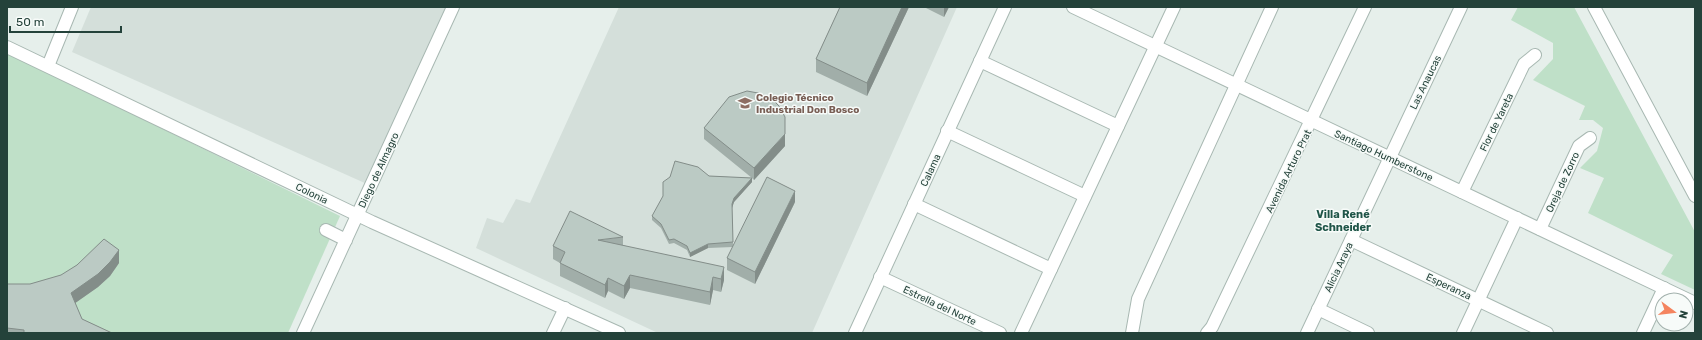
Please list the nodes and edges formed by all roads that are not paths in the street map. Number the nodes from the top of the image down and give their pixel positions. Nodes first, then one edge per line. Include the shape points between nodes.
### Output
1 (72, 7) edge
2 (453, 7) edge
3 (1005, 7) edge
4 (1073, 7) edge
5 (1174, 7) edge
6 (1272, 7) edge
7 (1365, 7) edge
8 (1461, 7) edge
9 (1594, 7) edge
10 (1086, 10) edge
11 (7, 47) edge
12 (1156, 47) junction
13 (1535, 55) dead end
14 (980, 61) junction
15 (48, 66) junction
16 (1238, 86) junction
17 (1312, 121) junction
18 (1118, 126) junction
19 (948, 131) junction
20 (1590, 138) dead end
21 (1389, 158) junction
22 (1462, 192) junction
23 (1086, 196) junction
24 (1695, 196) edge
25 (914, 204) junction
26 (358, 215) junction
27 (1517, 218) junction
28 (1540, 229) junction
29 (326, 230) dead end
30 (346, 240) junction
31 (1351, 240) junction
32 (1051, 269) junction
33 (880, 277) junction
34 (1664, 288) junction
35 (1479, 300) junction
36 (1695, 303) edge
37 (565, 308) junction
38 (1318, 309) junction
39 (303, 333) edge
40 (553, 333) edge
41 (619, 333) edge
42 (854, 333) edge
43 (1000, 333) edge
44 (1021, 333) edge
45 (1132, 333) edge
46 (1207, 333) edge
47 (1306, 333) edge
48 (1368, 333) edge
49 (1463, 333) edge
50 (1547, 333) edge
51 (1643, 333) edge

1 - 15 street
2 - 26 street, Diego de Almagro
3 - 14 street, Calama
4 - 10 street, Santiago Humberstone
5 - 12 street
6 - 16 street
7 - 17 street, Avenida Arturo Prat
8 - 21 street, Las Anaucas
9 - 24 street
10 - 12 street, Santiago Humberstone
11 - 15 street, Colonia
12 - 16 street, Santiago Humberstone
12 - 18 street
13 - 22 street, Flor de Yareta via 1524,64
14 - 18 street
14 - 19 street, Calama
15 - 26 street, Colonia
16 - 17 street, Santiago Humberstone
16 - 45 street via 1138,300
17 - 21 street, Santiago Humberstone
17 - 46 street, Avenida Arturo Prat
18 - 23 street
19 - 23 street
19 - 25 street, Calama
20 - 28 street, Oreja de Zorro via 1579,146
21 - 22 street, Santiago Humberstone
21 - 31 street, Alicia Araya
22 - 27 street, Santiago Humberstone
23 - 32 street
25 - 32 street
25 - 33 street, Calama
26 - 30 street, Diego de Almagro
26 - 37 street, Colonia
27 - 28 street, Santiago Humberstone
27 - 35 street
28 - 34 street, Santiago Humberstone
29 - 30 street
30 - 39 street, Diego de Almagro
31 - 35 street, Esperanza
31 - 38 street, Alicia Araya
32 - 44 street
33 - 42 street, Calama
33 - 43 street, Estrella del Norte
34 - 36 street, Santiago Humberstone
34 - 51 street
35 - 49 street
35 - 50 street, Esperanza
37 - 40 street
37 - 41 street, Colonia
38 - 47 street, Alicia Araya
38 - 48 street

